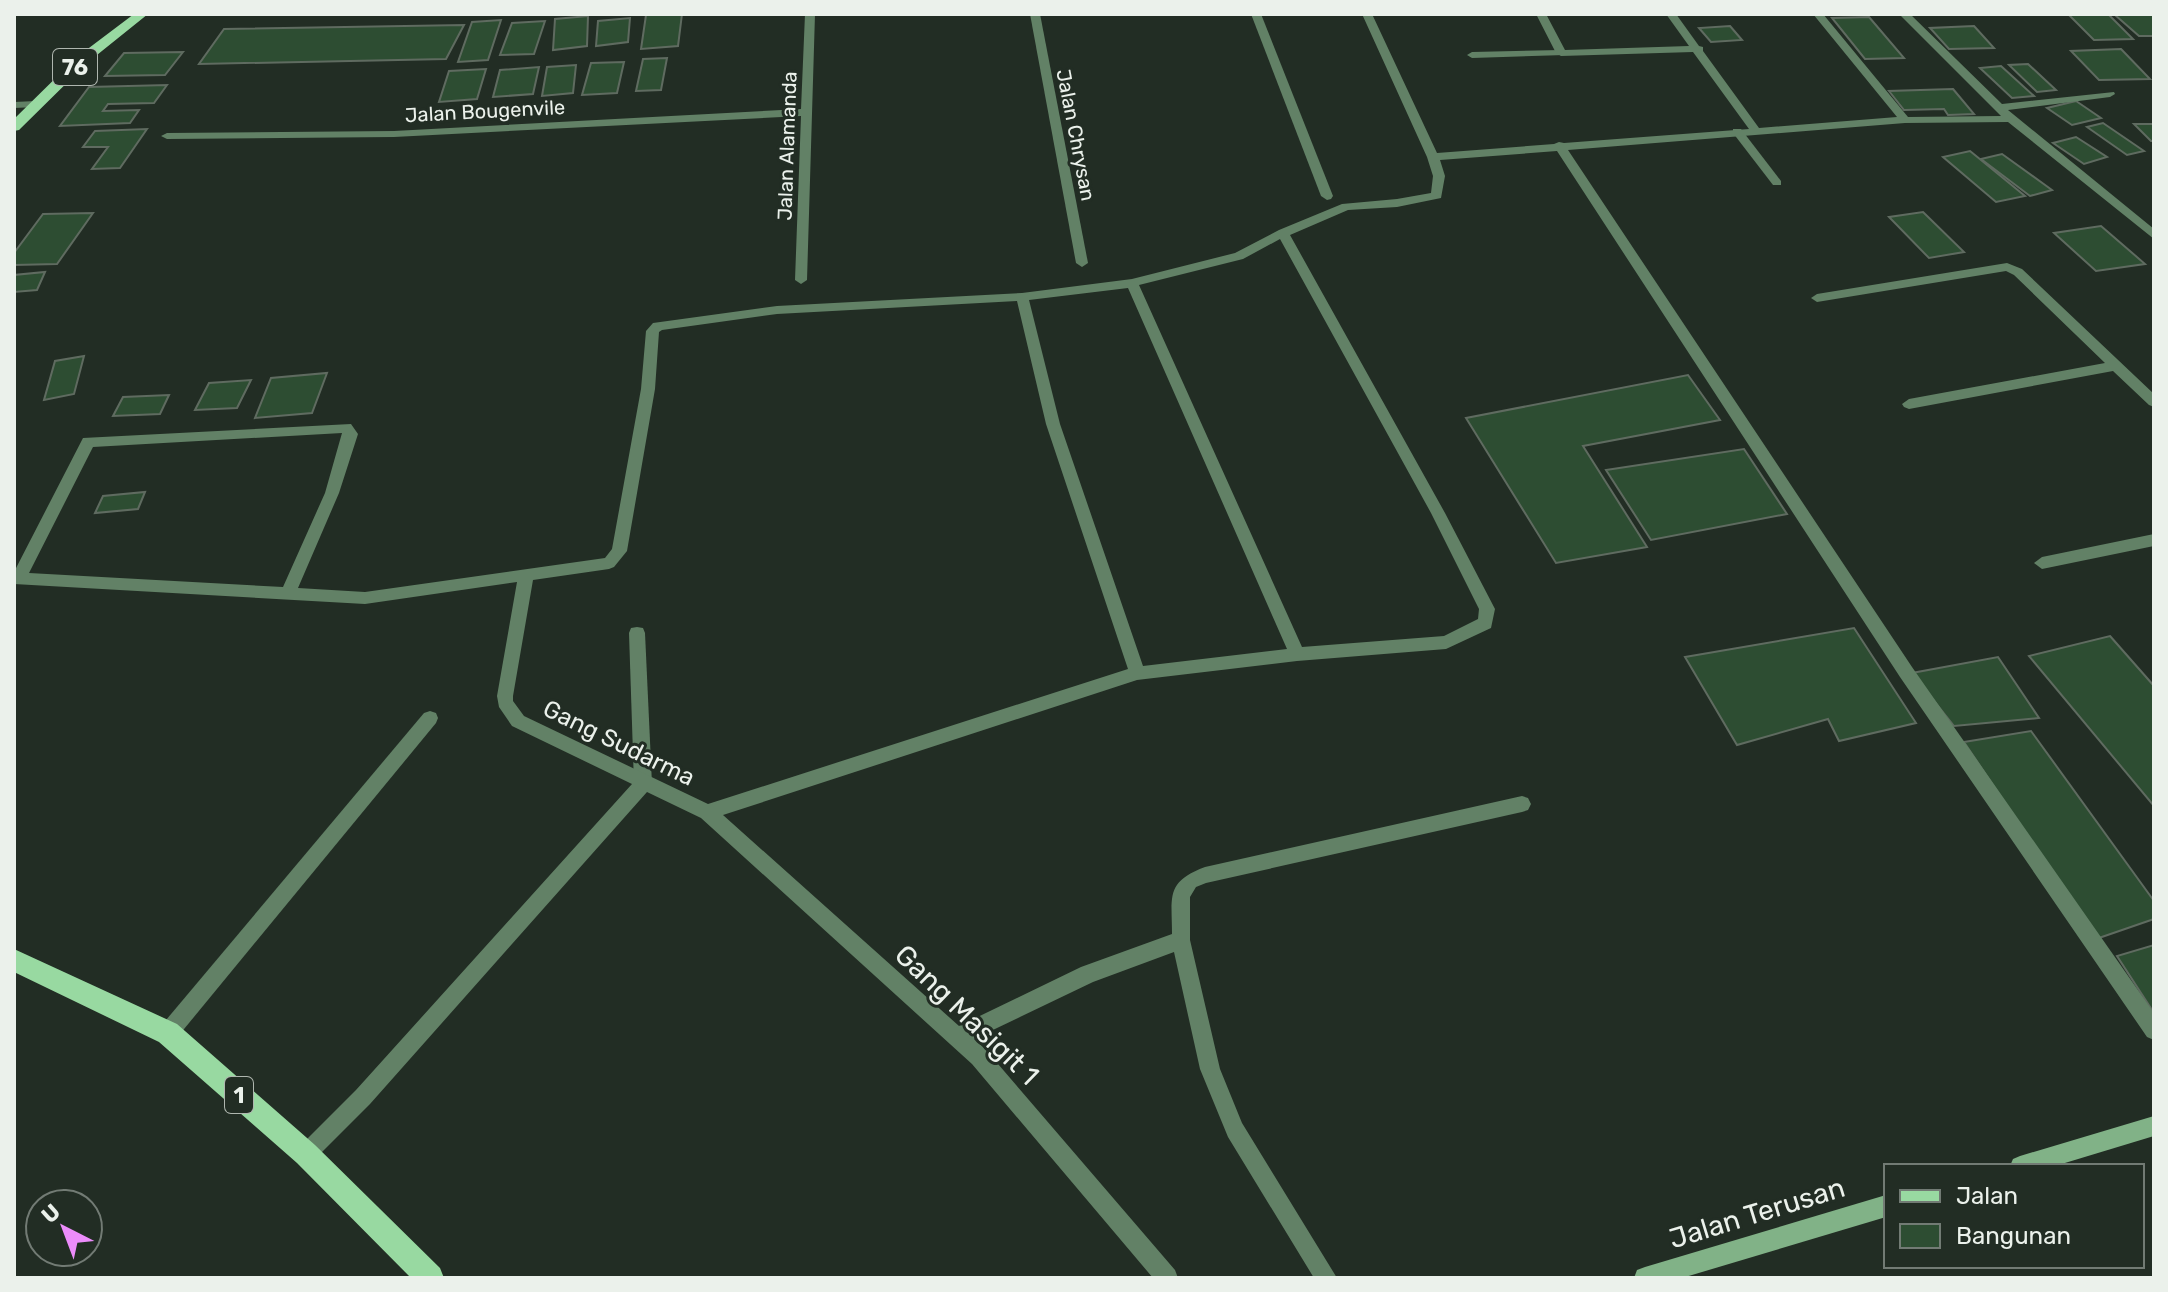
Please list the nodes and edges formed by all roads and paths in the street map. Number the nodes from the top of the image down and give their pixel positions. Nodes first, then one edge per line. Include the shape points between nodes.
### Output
1 (142, 14) edge
2 (810, 14) edge
3 (1035, 14) edge
4 (1256, 14) edge
5 (1367, 14) edge
6 (1541, 14) edge
7 (1671, 14) edge
8 (1818, 14) edge
9 (1904, 14) edge
10 (1699, 49) junction
11 (1561, 53) junction
12 (1472, 55) dead end
13 (2110, 94) dead end
14 (36, 104) junction
15 (14, 105) edge
16 (1999, 108) junction
17 (806, 112) junction
18 (2011, 119) junction
19 (1905, 120) junction
20 (14, 127) edge
21 (1755, 130) junction
22 (1737, 131) junction
23 (167, 136) dead end
24 (1559, 145) junction
25 (1433, 157) junction
26 (1777, 183) dead end
27 (1327, 196) dead end
28 (1283, 233) junction
29 (2154, 235) edge
30 (1082, 263) dead end
31 (801, 280) dead end
32 (1132, 283) junction
33 (1022, 297) junction
34 (1817, 298) dead end
35 (2116, 366) junction
36 (2154, 402) edge
37 (1909, 404) dead end
38 (2154, 540) edge
39 (2042, 563) dead end
40 (526, 575) junction
41 (17, 578) edge
42 (289, 592) junction
43 (637, 633) dead end
44 (1297, 654) junction
45 (1137, 673) junction
46 (430, 718) dead end
47 (643, 784) junction
48 (1522, 804) dead end
49 (707, 812) junction
50 (1181, 940) junction
51 (14, 960) edge
52 (2154, 1030) edge
53 (168, 1033) junction
54 (957, 1037) junction
55 (2154, 1126) edge
56 (306, 1154) junction
57 (2027, 1164) edge
58 (1884, 1207) edge
59 (430, 1278) edge
60 (1167, 1278) edge
61 (1326, 1278) edge
62 (1645, 1278) edge

1 - 14 main road, 76
2 - 17 street, Jalan Alamanda
3 - 30 street, Jalan Chrysan
4 - 27 street
5 - 25 street
6 - 11 street
7 - 10 street
8 - 19 street
9 - 16 street
10 - 11 street
10 - 21 street
11 - 12 street
13 - 16 street
14 - 15 street
14 - 20 main road, 76
16 - 18 street
17 - 23 street, Jalan Bougenvile via 394,134
17 - 31 street, Jalan Alamanda
18 - 19 street
18 - 29 street
19 - 21 street
21 - 22 street
22 - 24 street
22 - 26 street
24 - 25 street
24 - 52 street via 1906,672
25 - 28 street via 1437,195 1346,207
28 - 32 street via 1239,256
28 - 44 street via 1487,609 1485,623 1446,642
32 - 33 street
32 - 44 street
33 - 40 street via 777,310 658,326 653,331 648,389 615,558
33 - 45 street via 1053,424
34 - 35 street via 2007,267
35 - 36 street
35 - 37 street
38 - 39 street
40 - 42 street via 365,598
40 - 47 street, Gang Sudarma via 505,702 518,721
41 - 42 street
41 - 42 street via 88,442 346,428 351,434 332,493
43 - 47 street
44 - 45 street
45 - 49 street
46 - 53 street
47 - 49 street, Gang Sudarma
47 - 56 street
48 - 50 street via 1205,875 1190,881 1181,895
49 - 54 street, Gang Masigit 1
50 - 54 street via 1088,974
50 - 61 street via 1210,1069 1235,1130
51 - 53 main road, 1
53 - 56 main road, 1
54 - 60 street, Gang Masigit 1
55 - 57 main road
56 - 59 main road, 1
58 - 62 main road, Jalan Terusan

